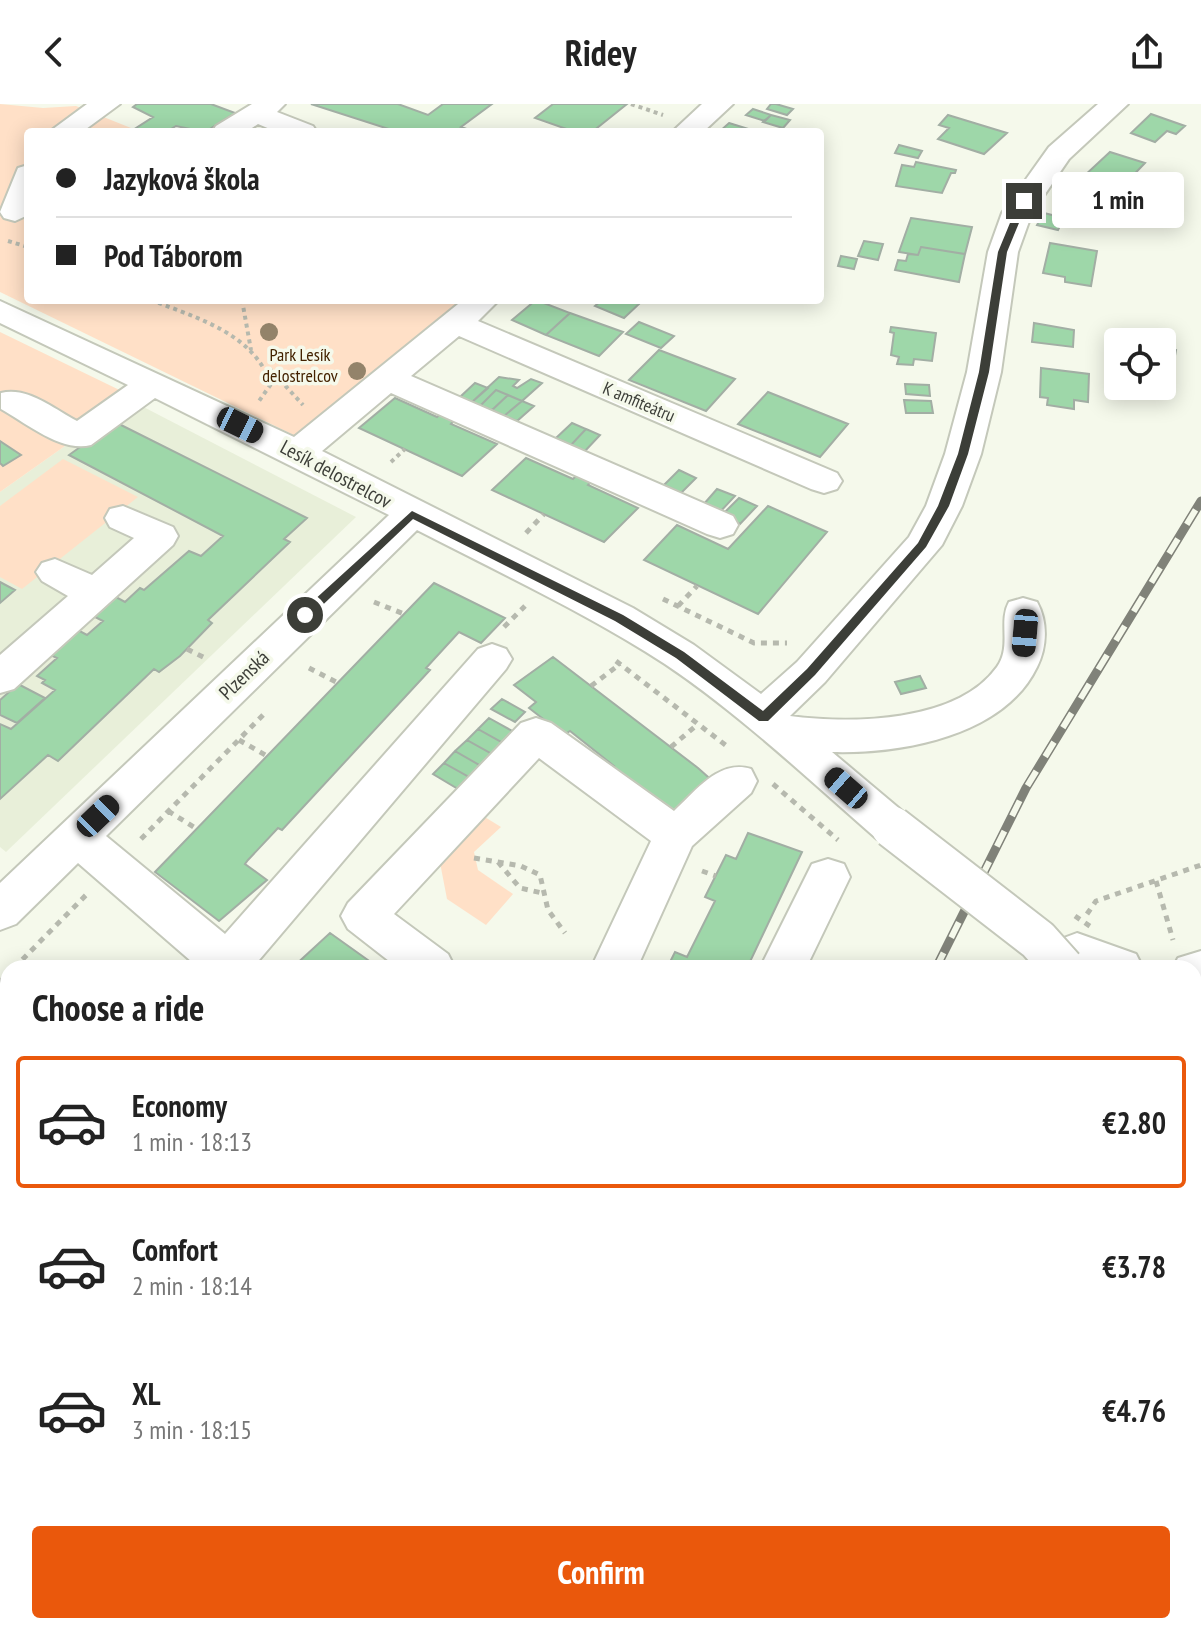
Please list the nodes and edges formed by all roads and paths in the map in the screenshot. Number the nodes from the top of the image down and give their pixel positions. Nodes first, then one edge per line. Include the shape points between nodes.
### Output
1 (106, 104) edge
2 (631, 104) edge
3 (719, 104) edge
4 (1114, 104) edge
5 (264, 109) edge
6 (675, 124) edge
7 (69, 128) edge
8 (233, 128) edge
9 (296, 128) edge
10 (24, 185) edge
11 (14, 214) edge
12 (21, 247) dead end
13 (24, 248) edge
14 (160, 304) edge
15 (243, 304) edge
16 (478, 304) edge
17 (0, 311) edge
18 (455, 323) junction
19 (251, 352) junction
20 (268, 368) junction
21 (388, 379) junction
22 (153, 383) junction
23 (13, 401) dead end
24 (258, 402) dead end
25 (309, 443) junction
26 (405, 449) dead end
27 (387, 466) dead end
28 (824, 481) dead end
29 (412, 514) junction
30 (544, 514) dead end
31 (123, 518) dead end
32 (720, 525) dead end
33 (526, 533) dead end
34 (55, 572) dead end
35 (697, 586) dead end
36 (95, 593) junction
37 (352, 597) junction
38 (513, 598) dead end
39 (375, 600) junction
40 (678, 606) dead end
41 (535, 610) dead end
42 (1023, 612) dead end
43 (404, 614) dead end
44 (15, 641) edge
45 (187, 649) dead end
46 (320, 657) dead end
47 (611, 658) dead end
48 (492, 659) dead end
49 (208, 660) dead end
50 (620, 664) junction
51 (309, 668) junction
52 (0, 678) edge
53 (299, 678) dead end
54 (338, 683) dead end
55 (591, 686) dead end
56 (269, 709) dead end
57 (698, 724) junction
58 (771, 724) junction
59 (239, 740) junction
60 (671, 747) dead end
61 (267, 756) dead end
62 (744, 769) junction
63 (168, 811) junction
64 (197, 829) dead end
65 (442, 833) junction
66 (675, 835) junction
67 (76, 836) junction
68 (498, 862) junction
69 (836, 862) joint
70 (1201, 865) edge
71 (113, 868) junction
72 (1156, 881) junction
73 (542, 893) junction
74 (1096, 901) dead end
75 (0, 911) edge
76 (565, 933) dead end
77 (22, 960) edge
78 (222, 960) edge
79 (234, 960) edge
80 (422, 960) edge
81 (618, 960) edge
82 (787, 960) edge
83 (1064, 960) edge
84 (1189, 960) edge

1 - 7 street
2 - 6 path
3 - 6 street
4 - 58 street via 1059,153 1017,213 1003,252 984,372 963,454 923,545
5 - 8 street
5 - 9 street
10 - 11 street
12 - 13 path
14 - 19 path via 238,339
15 - 19 path
16 - 18 street
17 - 22 street, Lesík delostrelcov
18 - 21 street
18 - 28 street, K amfiteátru
19 - 20 path
20 - 24 path via 271,384
20 - 25 path via 295,393
21 - 25 street
21 - 32 street
22 - 23 street via 79,437
22 - 25 street, Lesík delostrelcov
25 - 29 street, Lesík delostrelcov
26 - 27 path
29 - 37 street, Plzenská
29 - 58 street, Lesík delostrelcov via 619,618 680,655
30 - 33 path
31 - 36 street via 160,536
34 - 36 street
35 - 40 path
36 - 44 street
37 - 39 path
37 - 39 path
37 - 67 street, Plzenská
38 - 41 path
39 - 43 path
42 - 58 street via 1023,655 1014,674 996,695 972,708 929,724 849,737
44 - 52 street
45 - 49 path
46 - 51 path
47 - 50 path
48 - 79 street
50 - 55 path
50 - 57 path
51 - 53 path
51 - 54 path
56 - 59 path
57 - 60 path
57 - 62 path
58 - 83 street, Lesík delostrelcov, bridge via 892,827
59 - 61 path
59 - 63 path
62 - 66 street
62 - 69 path
63 - 64 path
63 - 71 path
65 - 66 street via 536,734
65 - 68 path via 464,855
65 - 80 street via 364,916
66 - 81 street
67 - 71 street
67 - 75 street, Plzenská
68 - 73 path via 520,888
68 - 73 path via 540,875
69 - 82 street
70 - 72 path
71 - 77 path
71 - 78 street
72 - 74 path
72 - 84 path
73 - 76 path via 556,927

